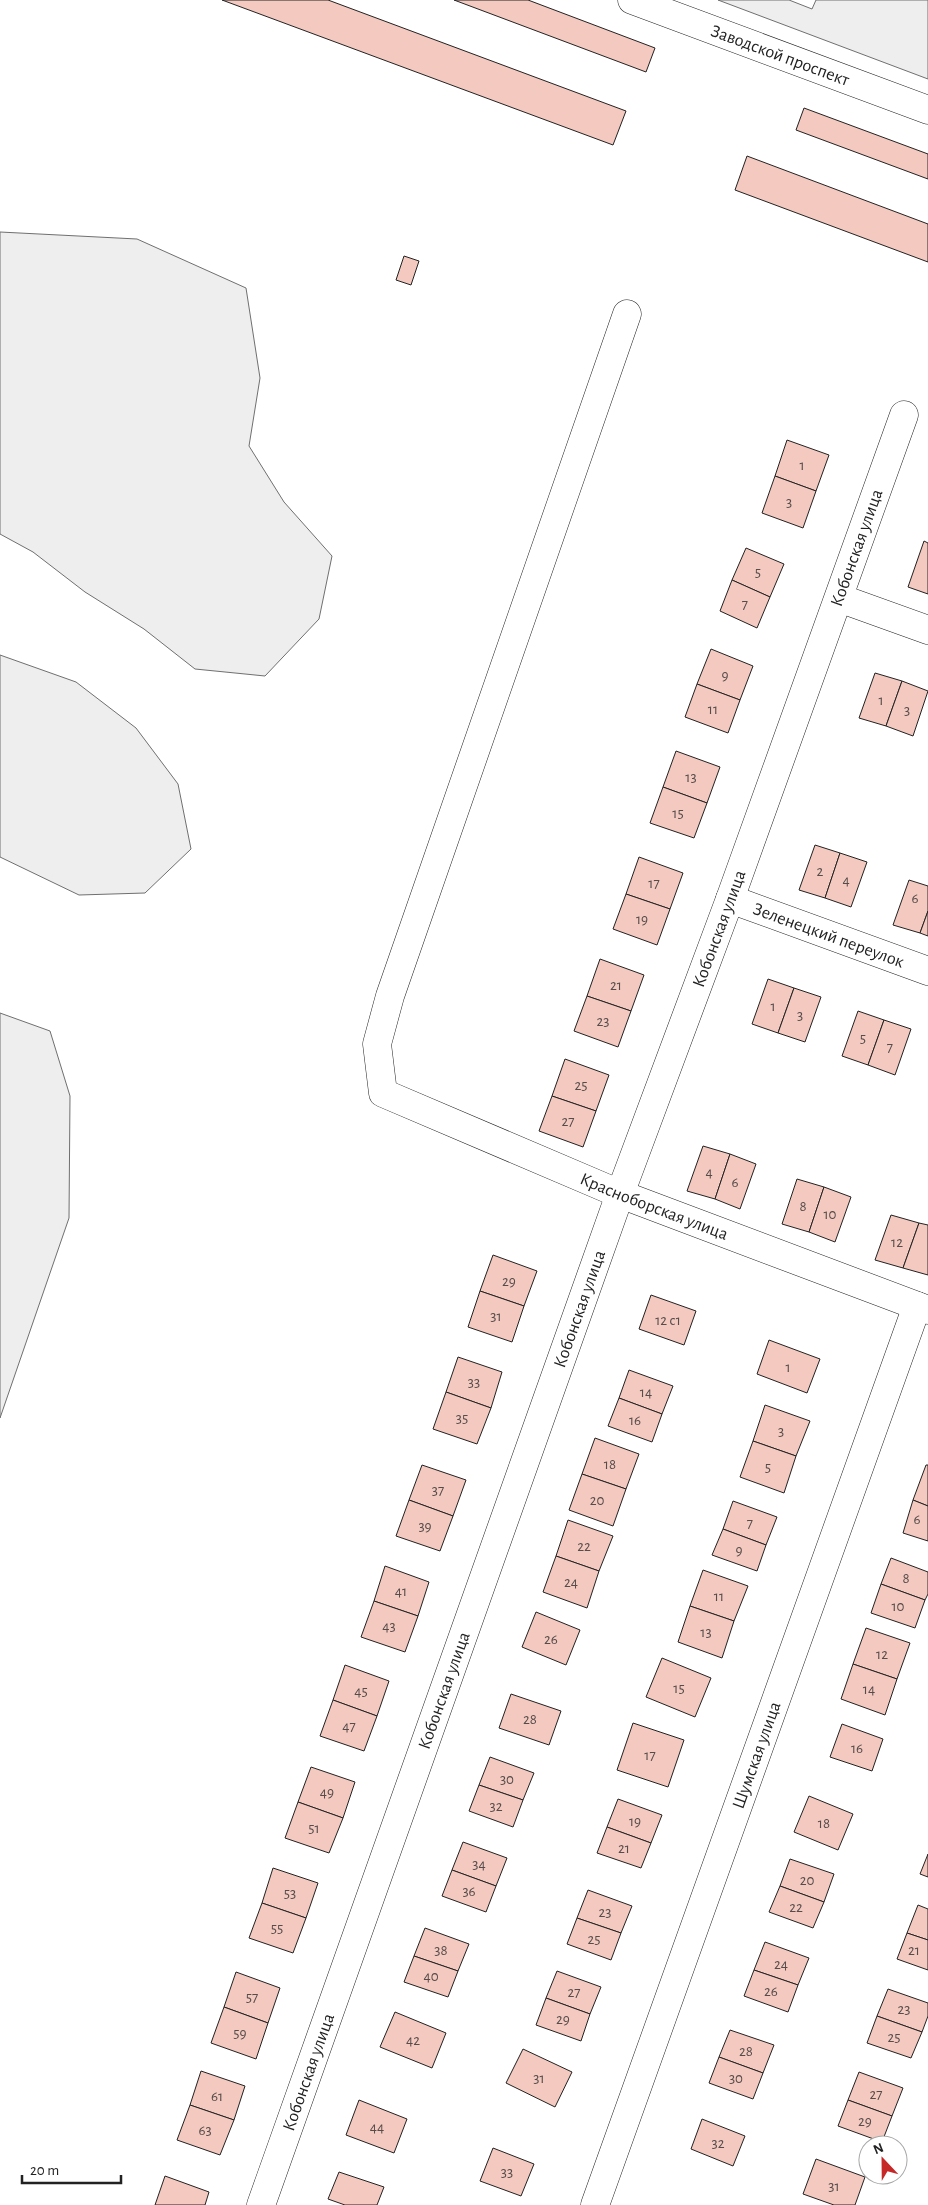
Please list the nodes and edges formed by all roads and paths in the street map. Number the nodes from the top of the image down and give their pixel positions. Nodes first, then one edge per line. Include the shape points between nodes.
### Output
1 (632, 0) edge
2 (928, 110) edge
3 (627, 314) dead end
4 (904, 415) dead end
5 (839, 598) junction
6 (928, 630) edge
7 (730, 899) junction
8 (928, 971) edge
9 (620, 1194) junction
10 (922, 1308) edge
11 (261, 2205) edge
12 (595, 2205) edge

1 - 2 street, Заводской проспект
3 - 9 street, Красноборская улица via 390,996 377,1044 383,1093
4 - 5 street, Кобонская улица
5 - 6 street
5 - 7 street, Кобонская улица
7 - 8 street, Зеленецкий переулок
7 - 9 street, Кобонская улица
9 - 10 street, Красноборская улица
9 - 11 street, Кобонская улица
10 - 12 street, Шумская улица

